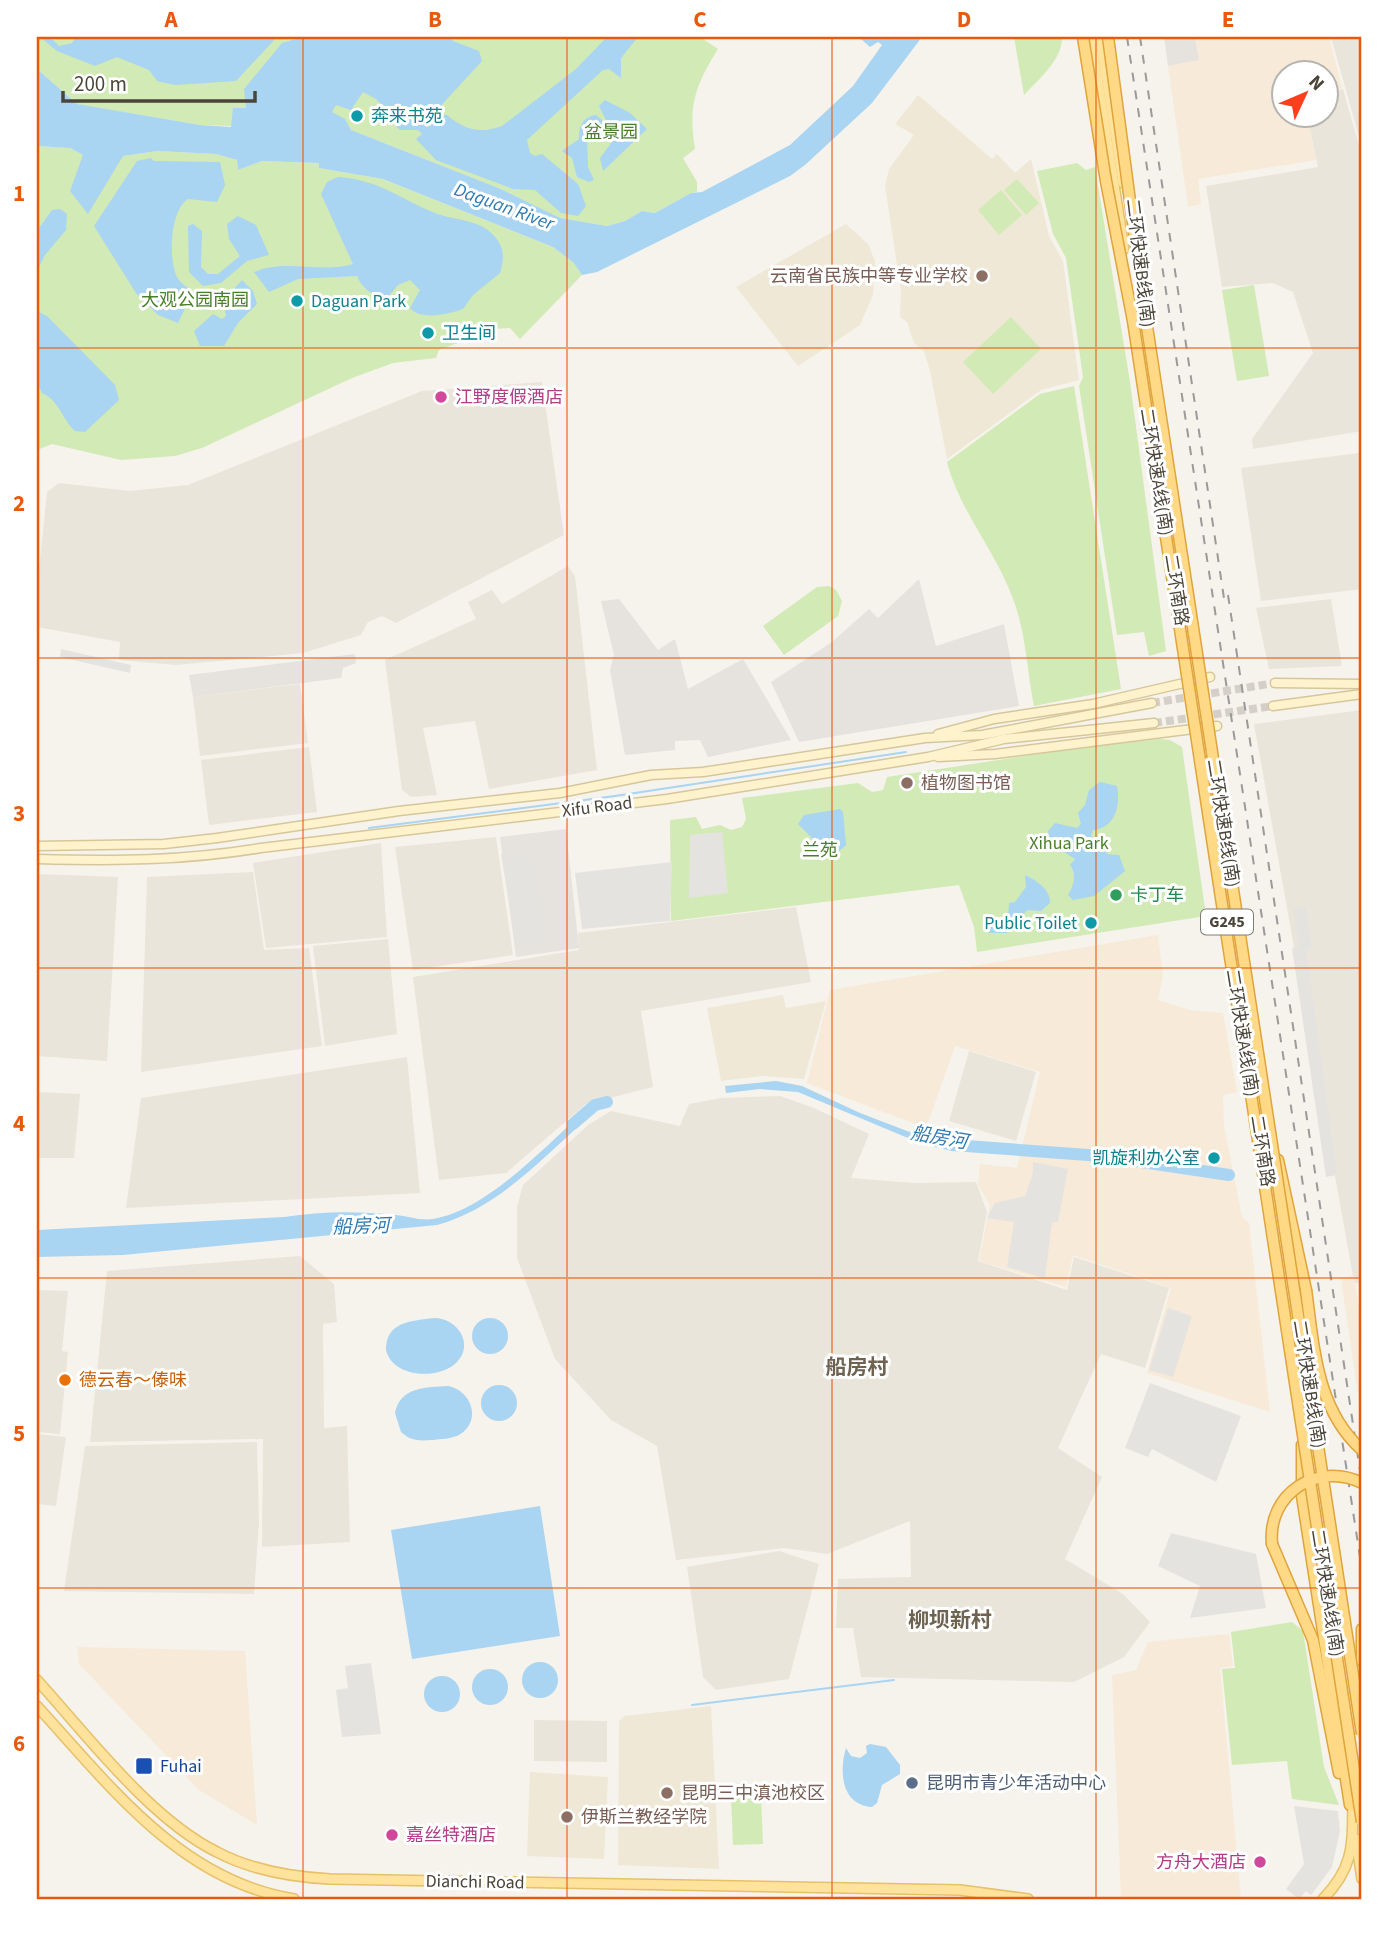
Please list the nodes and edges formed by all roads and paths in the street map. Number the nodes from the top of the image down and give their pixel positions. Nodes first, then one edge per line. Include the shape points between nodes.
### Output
1 (1083, 37) edge
2 (1091, 37) edge
3 (1100, 37) edge
4 (1108, 37) edge
5 (1200, 679) junction
6 (1275, 683) tunnel mouth
7 (1362, 684) edge
8 (1362, 694) edge
9 (1152, 703) tunnel mouth
10 (1273, 706) tunnel mouth
11 (1154, 723) tunnel mouth
12 (1207, 727) junction
13 (925, 738) junction
14 (928, 757) junction
15 (37, 846) edge
16 (37, 859) edge
17 (1262, 1077) junction
18 (1301, 1420) junction
19 (1362, 1450) edge
20 (1362, 1483) edge
21 (1362, 1629) edge
22 (1362, 1661) edge
23 (37, 1680) edge
24 (37, 1706) edge
25 (1362, 1734) edge
26 (1357, 1745) edge
27 (1336, 1750) junction
28 (1362, 1808) edge
29 (1357, 1819) edge
30 (1362, 1879) edge
31 (294, 1899) edge
32 (1028, 1899) edge
33 (1323, 1899) edge

1 - 18 highway, 二环快速A线(南), bridge via 1133,321
2 - 5 main road, 二环南路 / G245
3 - 5 main road, 二环南路 / G245
4 - 17 highway, 二环快速B线(南), bridge via 1146,320
5 - 12 main road, 二环南路 / G245
5 - 13 main road via 1093,704 994,719
6 - 7 main road
8 - 10 main road
9 - 13 main road, Xifu Road via 982,735
11 - 14 main road, Xifu Road via 1004,740
12 - 14 main road via 995,754
12 - 26 main road, 二环南路 / G245
13 - 15 main road, Xifu Road via 702,772 651,775 561,793 217,838 164,844
14 - 16 main road, Xifu Road via 650,801 208,857 132,862
17 - 19 highway, bridge via 1321,1383 1336,1419
17 - 25 highway, 二环快速B线(南), bridge
18 - 27 highway, bridge via 1302,1496
18 - 29 highway, 二环快速A线(南), bridge
20 - 27 highway, bridge via 1336,1475 1307,1480 1283,1502 1271,1531 1277,1562 1313,1640
21 - 22 highway
23 - 32 main road, Dianchi Road via 184,1832 218,1853 265,1869 307,1878 960,1890
24 - 31 main road via 177,1850 238,1885
26 - 28 main road, 二环南路 / G245
26 - 29 main road
27 - 29 highway
29 - 30 main road
29 - 33 main road via 1348,1863

